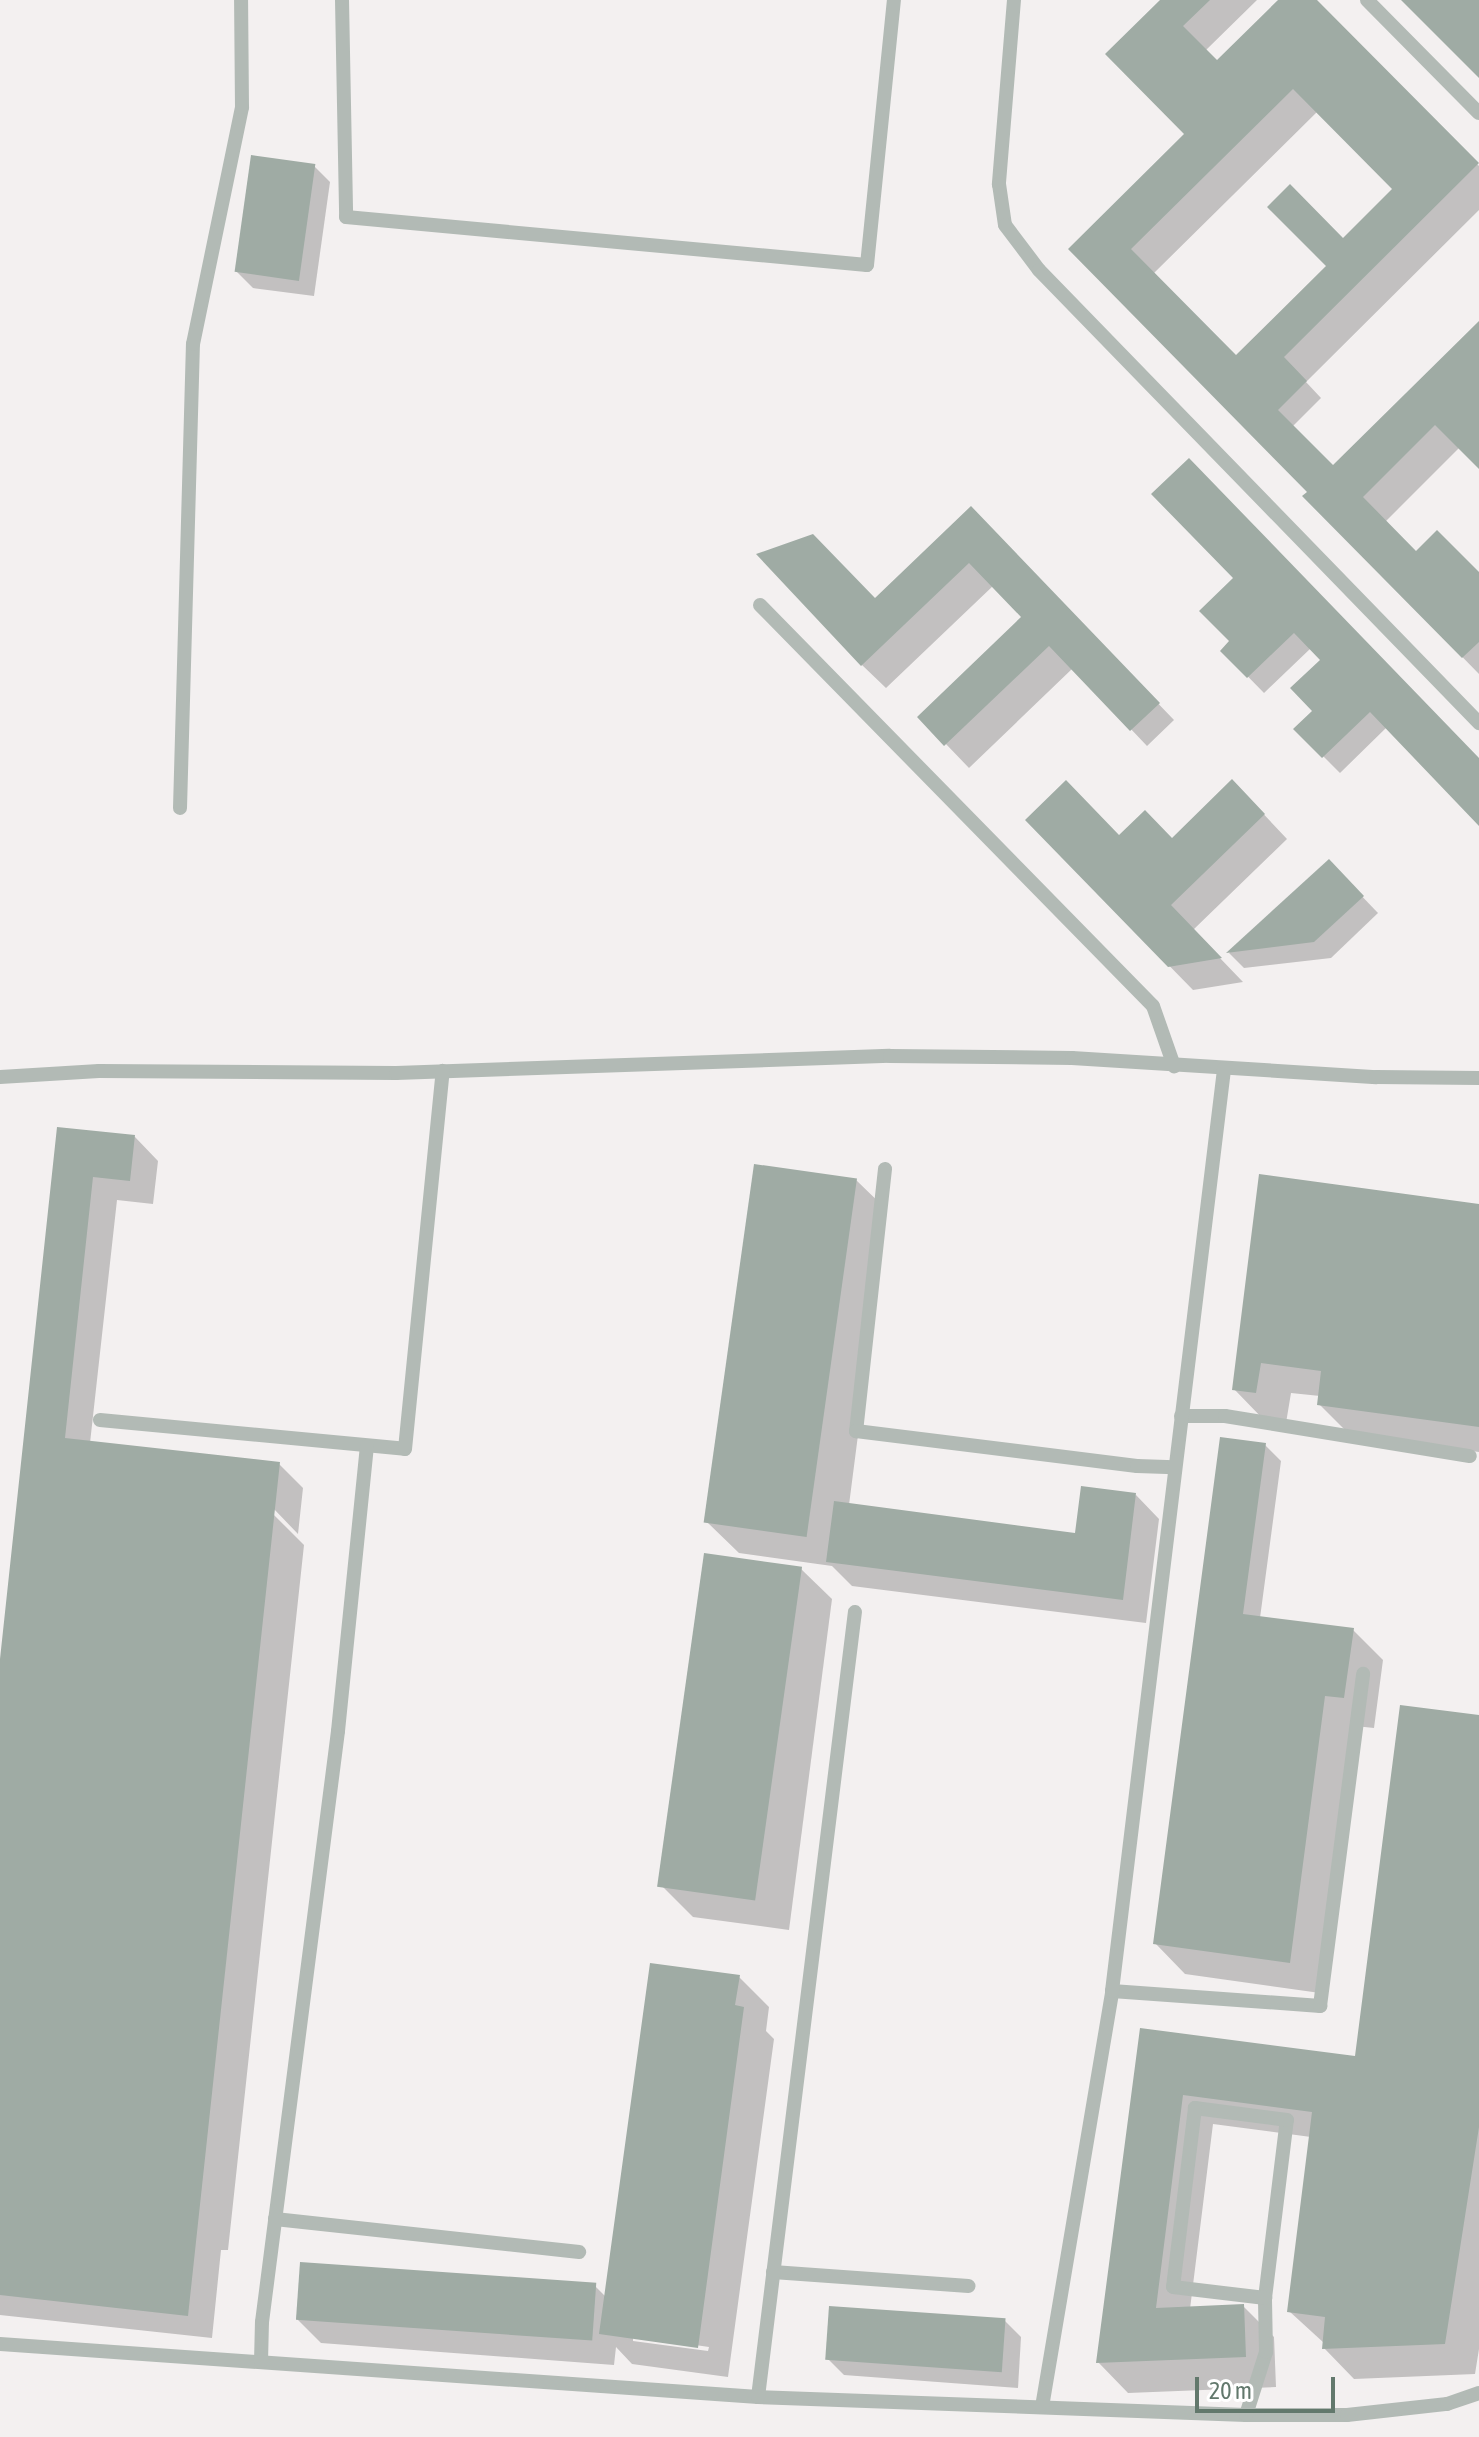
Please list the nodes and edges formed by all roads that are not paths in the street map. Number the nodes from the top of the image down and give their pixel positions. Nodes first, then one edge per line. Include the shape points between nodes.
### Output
1 (241, 0) edge
2 (342, 0) edge
3 (894, 0) edge
4 (1014, 0) edge
5 (1367, 0) edge
6 (1479, 113) edge
7 (760, 605) dead end
8 (1479, 723) edge
9 (180, 808) dead end
10 (1174, 1066) junction
11 (1224, 1069) junction
12 (443, 1071) junction
13 (0, 1077) edge
14 (1479, 1078) edge
15 (885, 1169) dead end
16 (1181, 1416) junction
17 (100, 1420) dead end
18 (367, 1446) junction
19 (1470, 1456) dead end
20 (1174, 1467) junction
21 (855, 1612) dead end
22 (1363, 1674) dead end
23 (1112, 1991) junction
24 (275, 2219) junction
25 (579, 2252) dead end
26 (773, 2272) junction
27 (968, 2286) dead end
28 (1265, 2298) junction
29 (0, 2344) edge
30 (261, 2362) junction
31 (1479, 2393) edge
32 (758, 2397) junction
33 (1042, 2407) junction
34 (1246, 2415) junction

1 - 9 lane via 242,107 193,344
2 - 3 lane via 346,217 867,265
4 - 8 lane via 999,184 1005,225 1039,270
5 - 6 lane
7 - 10 lane via 1153,1006
10 - 11 lane
10 - 12 lane via 1072,1058 890,1056
11 - 14 lane
11 - 16 lane
12 - 13 lane via 99,1071
12 - 18 lane via 405,1449
15 - 20 lane via 856,1431
16 - 19 lane via 1225,1416
16 - 20 lane
17 - 18 lane
18 - 24 lane via 338,1731
20 - 23 lane
21 - 26 lane
22 - 23 lane via 1320,2006
23 - 33 lane
24 - 25 lane
24 - 30 lane
26 - 27 lane
26 - 32 lane
28 - 28 lane via 1287,2120 1195,2108 1173,2287
28 - 34 lane via 1266,2352
29 - 30 lane
30 - 32 lane
31 - 34 lane via 1447,2404 1347,2415
32 - 33 lane
33 - 34 lane

